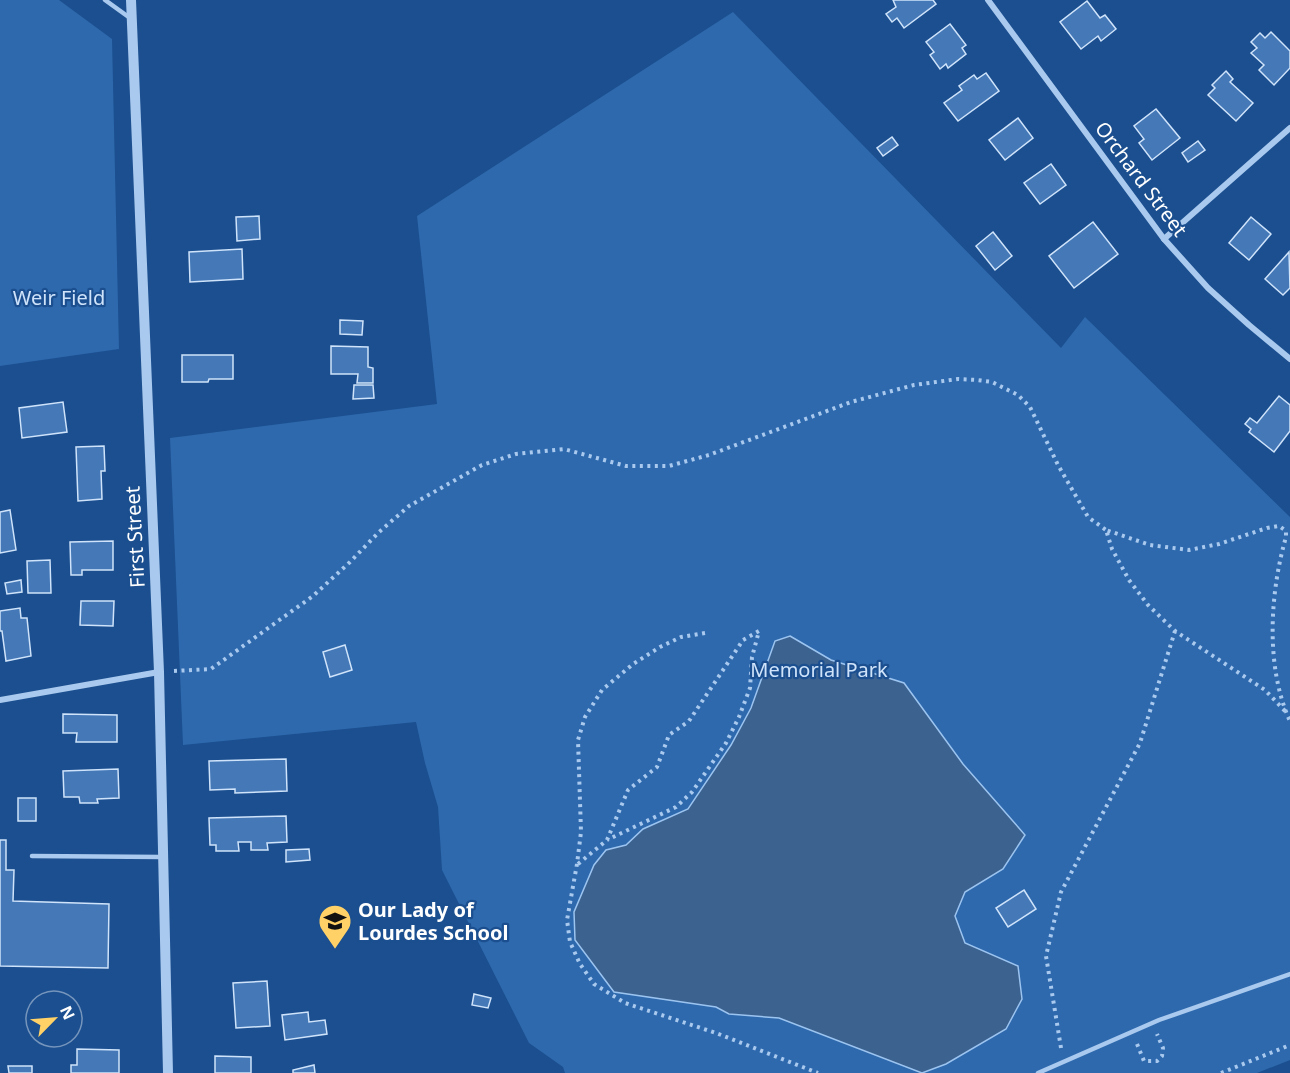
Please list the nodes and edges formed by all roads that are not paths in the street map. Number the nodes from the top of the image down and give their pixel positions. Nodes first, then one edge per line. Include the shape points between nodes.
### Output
1 (105, 0) edge
2 (131, 0) edge
3 (988, 0) edge
4 (132, 20) junction
5 (1290, 128) edge
6 (1164, 239) junction
7 (1290, 359) edge
8 (159, 672) junction
9 (0, 700) edge
10 (32, 856) dead end
11 (162, 857) junction
12 (1290, 974) edge
13 (168, 1073) edge
14 (1038, 1073) edge

1 - 4 lane
2 - 4 street, First Street
3 - 6 street, Orchard Street
4 - 8 street, First Street
5 - 6 street
6 - 7 street, Orchard Street via 1208,288
8 - 9 street
8 - 11 street, First Street
10 - 11 lane
11 - 13 street, First Street
12 - 14 lane via 1131,1031

